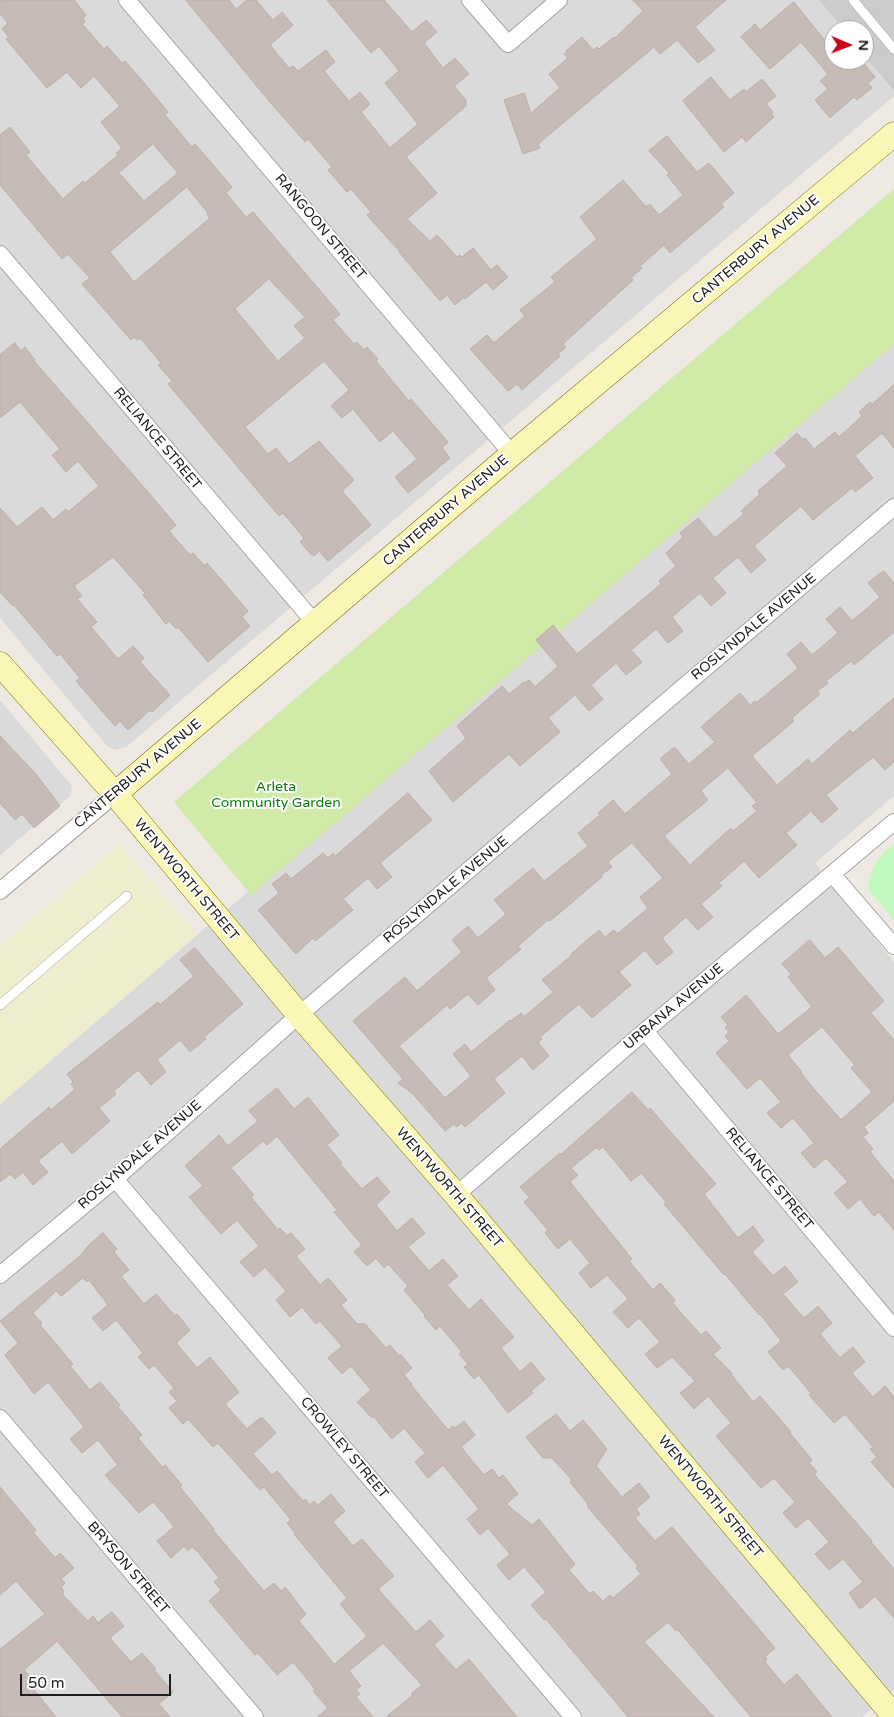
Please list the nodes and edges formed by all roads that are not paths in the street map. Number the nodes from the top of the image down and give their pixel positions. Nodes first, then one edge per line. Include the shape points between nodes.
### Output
1 (128, 0) edge
2 (470, 0) edge
3 (559, 0) edge
4 (853, 0) edge
5 (894, 50) edge
6 (894, 134) edge
7 (0, 254) edge
8 (512, 454) junction
9 (894, 507) edge
10 (315, 623) junction
11 (0, 664) edge
12 (115, 794) junction
13 (894, 822) edge
14 (832, 874) junction
15 (0, 891) edge
16 (127, 896) dead end
17 (894, 946) edge
18 (0, 1005) edge
19 (299, 1015) junction
20 (645, 1031) junction
21 (115, 1179) junction
22 (456, 1195) junction
23 (0, 1275) edge
24 (894, 1328) edge
25 (0, 1418) edge
26 (894, 1716) edge
27 (255, 1717) edge
28 (573, 1717) edge

1 - 8 street, RANGOON STREET
2 - 3 street via 508,44
4 - 5 lane
6 - 8 street, CANTERBURY AVENUE
7 - 10 street, RELIANCE STREET
8 - 10 street, CANTERBURY AVENUE
9 - 19 street, ROSLYNDALE AVENUE
10 - 12 street, CANTERBURY AVENUE
11 - 12 street, WENTWORTH STREET
12 - 15 street, CANTERBURY AVENUE
12 - 19 street, WENTWORTH STREET
13 - 14 street, URBANA AVENUE
14 - 17 street
14 - 20 street, URBANA AVENUE
16 - 18 lane
19 - 21 street, ROSLYNDALE AVENUE
19 - 22 street, WENTWORTH STREET
20 - 22 street, URBANA AVENUE
20 - 24 street, RELIANCE STREET
21 - 23 street, ROSLYNDALE AVENUE
21 - 28 street, CROWLEY STREET
22 - 26 street, WENTWORTH STREET
25 - 27 street, BRYSON STREET

